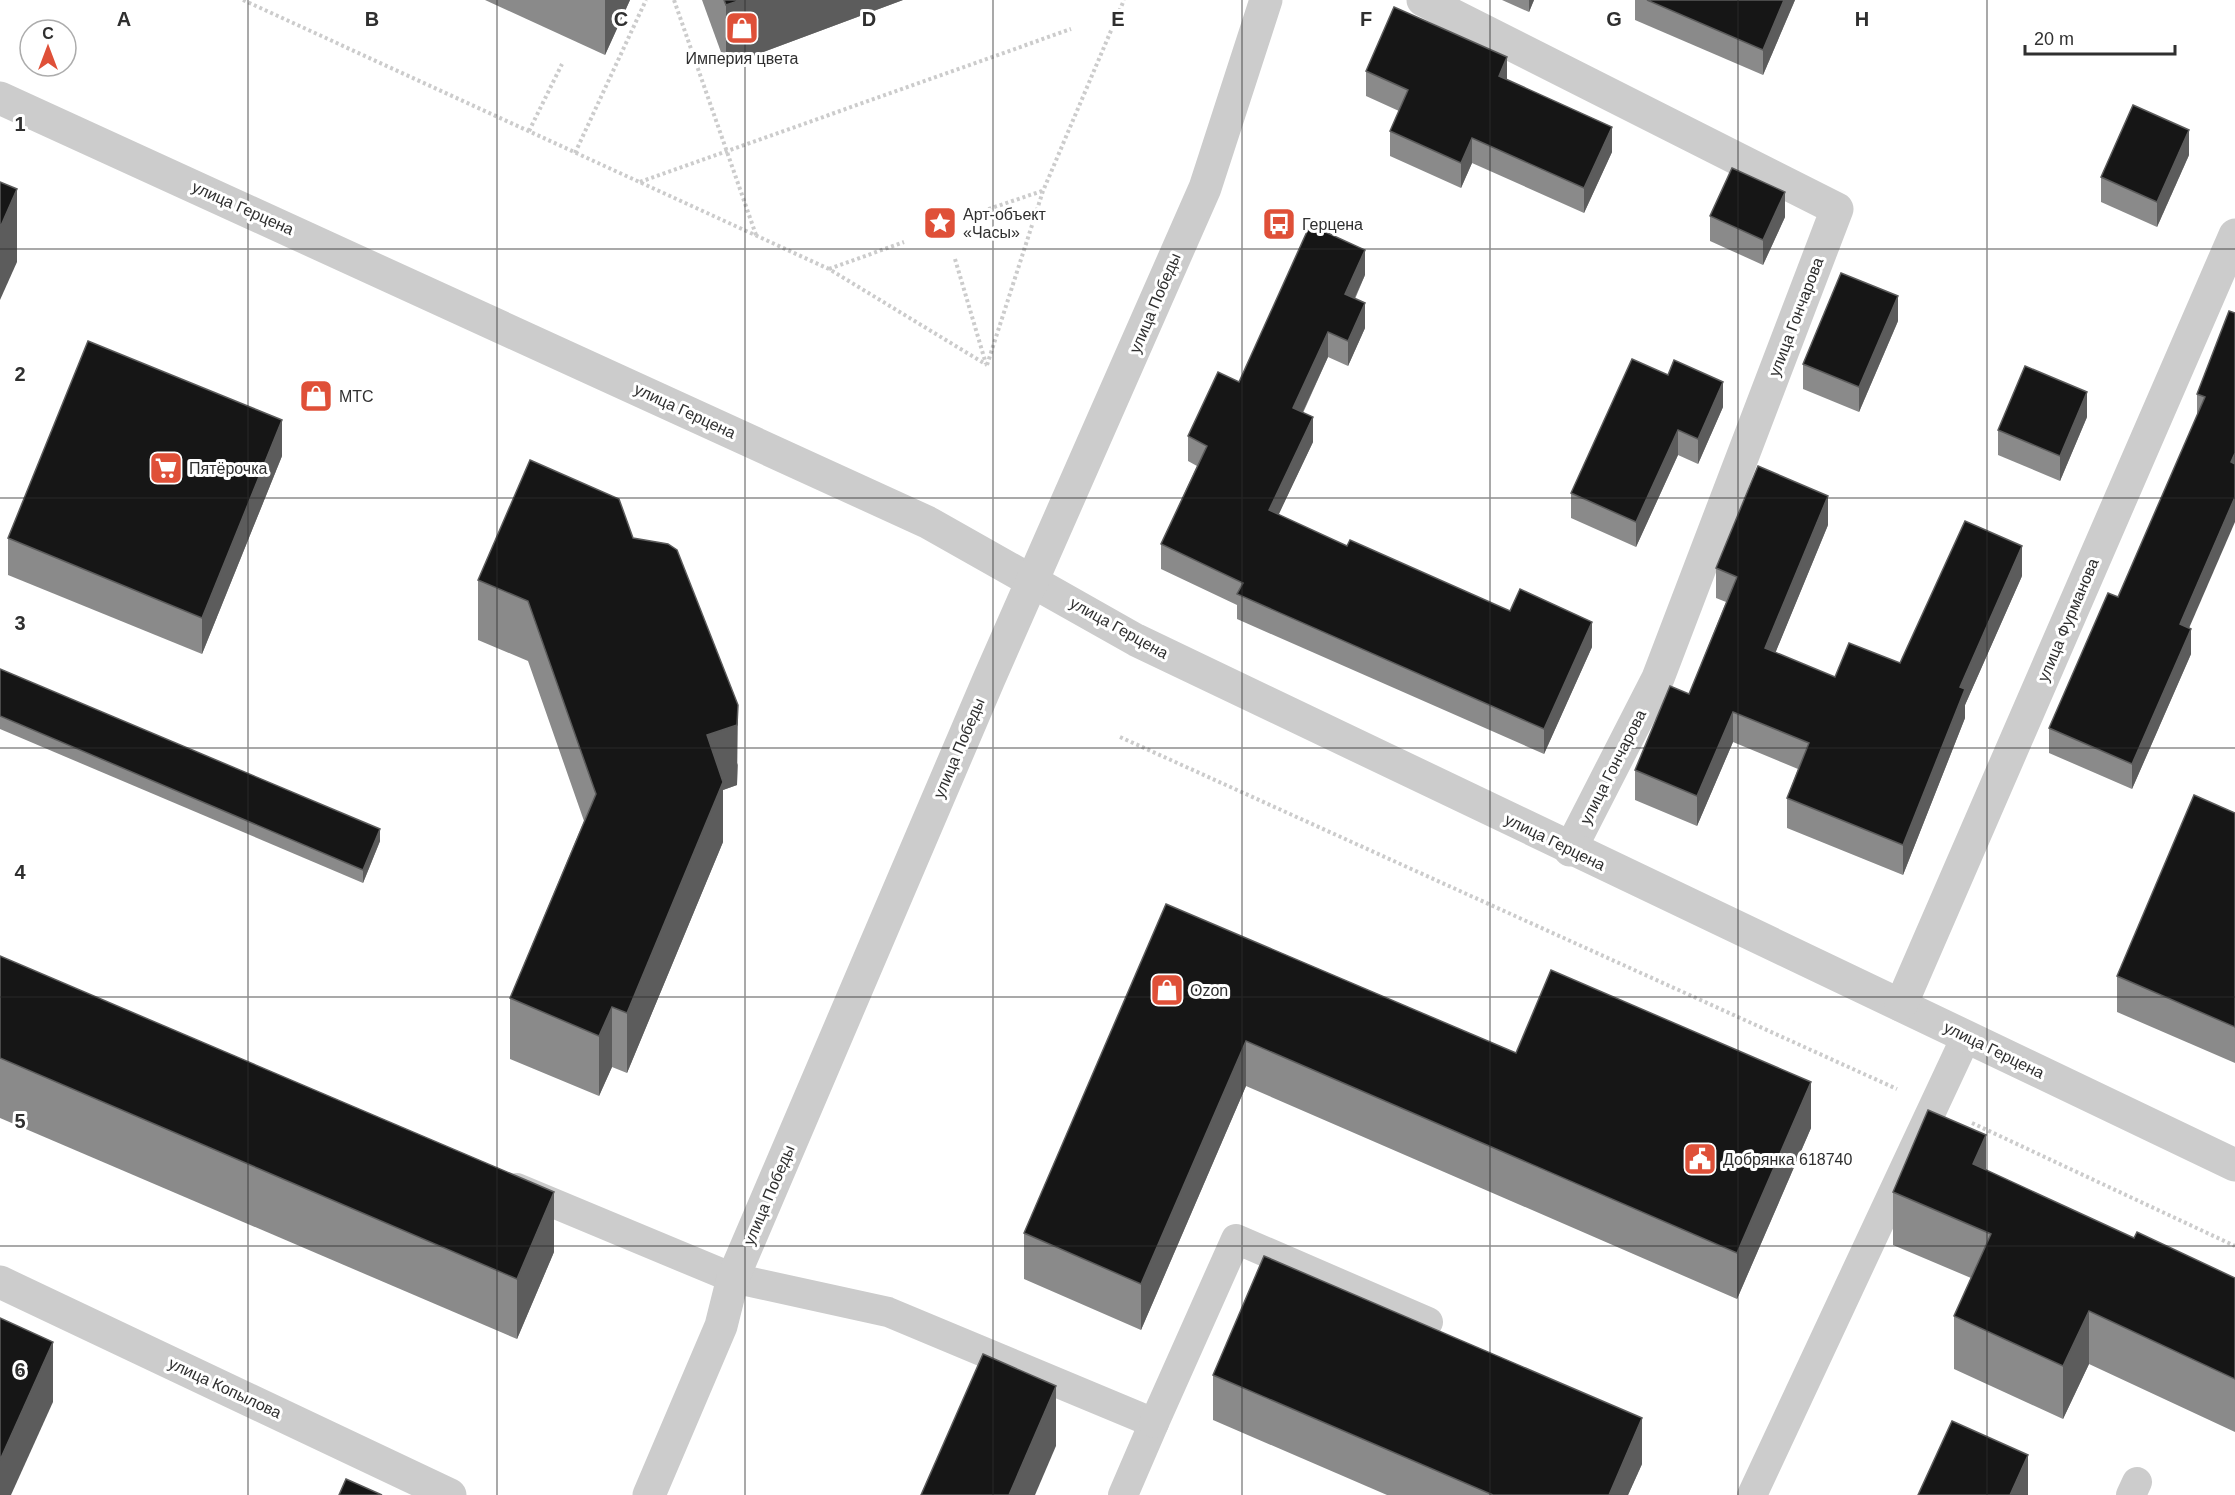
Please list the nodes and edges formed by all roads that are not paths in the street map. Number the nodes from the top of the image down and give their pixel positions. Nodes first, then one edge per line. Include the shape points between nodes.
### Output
1 (1423, 0) edge
2 (1262, 1) edge
3 (0, 98) edge
4 (2235, 235) edge
5 (1032, 580) junction
6 (1570, 850) junction
7 (1901, 1005) junction
8 (1966, 1037) junction
9 (2235, 1165) edge
10 (489, 1177) edge
11 (733, 1278) junction
12 (0, 1282) edge
13 (1428, 1322) dead end
14 (1154, 1423) junction
15 (450, 1495) edge
16 (649, 1495) edge
17 (1123, 1495) edge
18 (1752, 1495) edge

1 - 6 street, улица Гончарова via 1837,209 1658,678
2 - 5 street, улица Победы via 1204,188
3 - 5 street, улица Герцена via 927,522
4 - 7 street, улица Фурманова
5 - 6 street, улица Герцена via 1136,640
5 - 11 street, улица Победы
6 - 7 street, улица Герцена
7 - 8 street, улица Герцена
8 - 9 street, улица Герцена
8 - 18 lane
10 - 11 lane
11 - 14 lane via 888,1312
11 - 16 street, улица Победы via 721,1326
12 - 15 street, улица Копылова
13 - 14 lane via 1236,1239
14 - 17 lane

